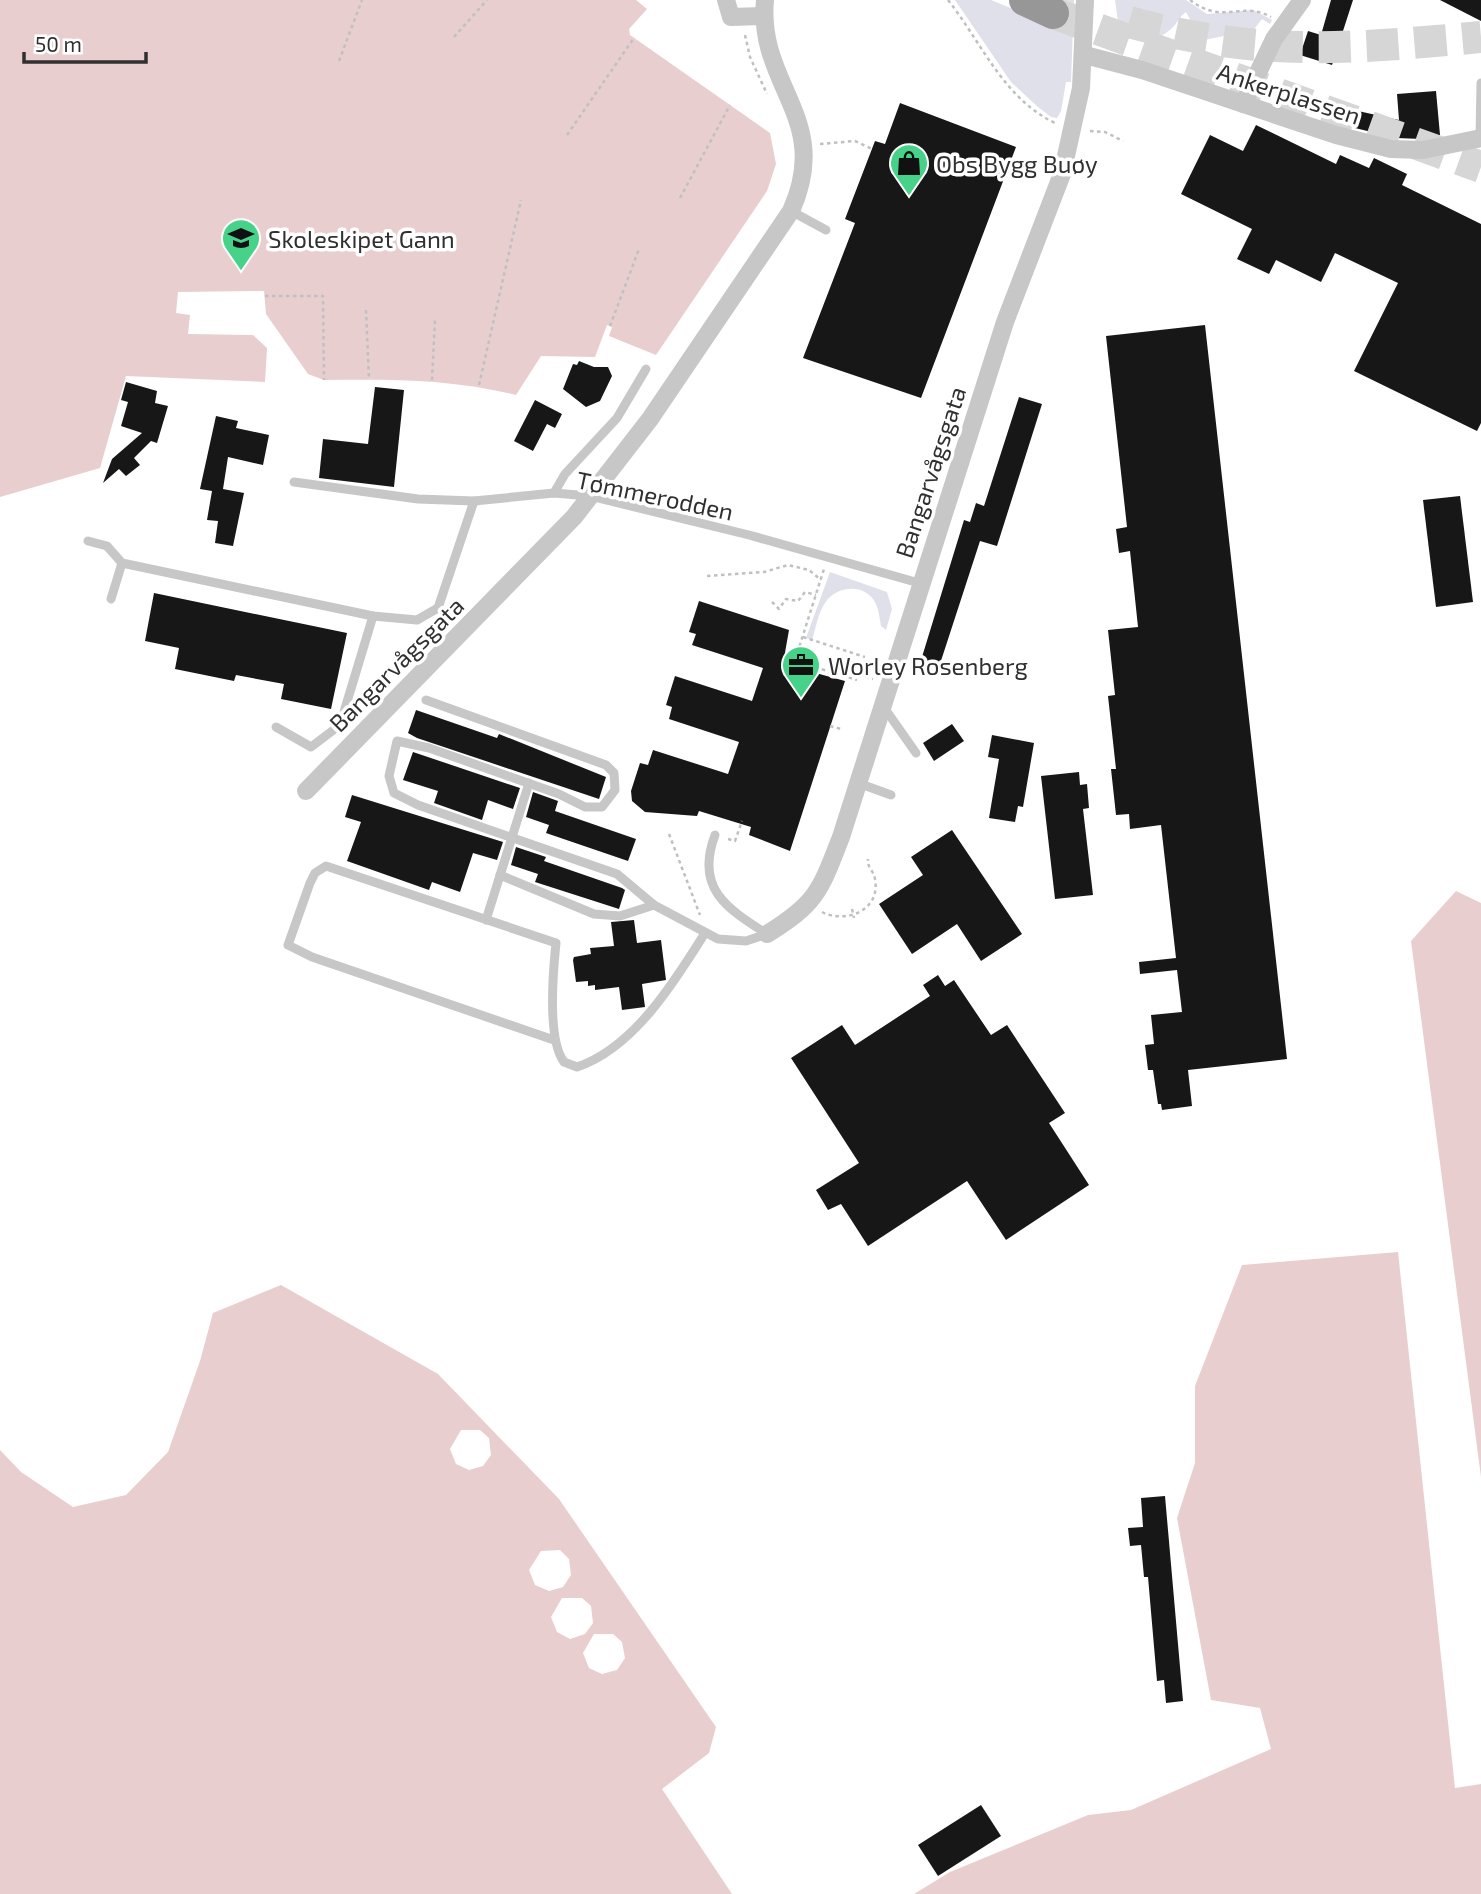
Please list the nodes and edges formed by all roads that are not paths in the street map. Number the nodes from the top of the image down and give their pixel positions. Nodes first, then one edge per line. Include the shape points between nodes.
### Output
1 (726, 0) edge
2 (1085, 0) edge
3 (1302, 0) edge
4 (764, 8) edge
5 (1085, 54) junction
6 (1481, 83) edge
7 (1243, 104) junction
8 (1481, 138) edge
9 (791, 211) junction
10 (827, 230) dead end
11 (646, 369) dead end
12 (294, 482) dead end
13 (554, 493) junction
14 (590, 496) junction
15 (474, 500) junction
16 (88, 541) dead end
17 (122, 563) junction
18 (919, 583) junction
19 (111, 599) dead end
20 (373, 616) junction
21 (426, 700) dead end
22 (883, 706) junction
23 (276, 727) dead end
24 (916, 753) dead end
25 (529, 783) junction
26 (858, 783) junction
27 (306, 791) dead end
28 (891, 795) dead end
29 (715, 835) road end
30 (512, 836) junction
31 (500, 875) junction
32 (654, 905) junction
33 (486, 920) junction
34 (767, 934) junction
35 (709, 935) junction
36 (554, 1040) junction

1 - 4 street via 734,18
2 - 5 street, Bangarvågsgata
3 - 7 street via 1283,25
4 - 9 street, Bangarvågsgata via 768,50 798,117 804,145 801,182
5 - 7 street, Ankerplassen
5 - 18 street, Bangarvågsgata via 1062,174 1005,321
6 - 8 lane
7 - 8 street, Ankerplassen via 1391,149 1423,150
9 - 10 lane
9 - 14 street, Bangarvågsgata via 650,419
11 - 13 lane via 617,418 565,474
12 - 15 lane, Tømmerodden via 418,499
13 - 14 lane, Tømmerodden
13 - 15 lane, Tømmerodden
14 - 18 lane, Tømmerodden
14 - 27 street, Bangarvågsgata via 564,529
15 - 20 lane via 438,608 417,620
16 - 17 lane via 107,545
17 - 19 lane
17 - 20 lane
18 - 22 street, Bangarvågsgata
20 - 23 lane via 340,725 311,747
21 - 25 lane via 606,765 614,773 615,783 607,803 594,809
22 - 24 lane
22 - 26 street, Bangarvågsgata
25 - 30 lane
25 - 30 lane via 397,741 389,776 394,793
26 - 28 lane
26 - 34 street, Bangarvågsgata via 817,896
29 - 34 lane via 708,866 712,883 732,912
30 - 31 lane
30 - 32 lane via 617,874
31 - 32 lane via 594,914 620,916
31 - 33 lane
32 - 35 lane
33 - 36 lane via 556,943
33 - 36 lane via 326,866 310,883 288,945
34 - 35 lane via 739,942
35 - 36 lane via 672,986 615,1044 577,1067 564,1062

